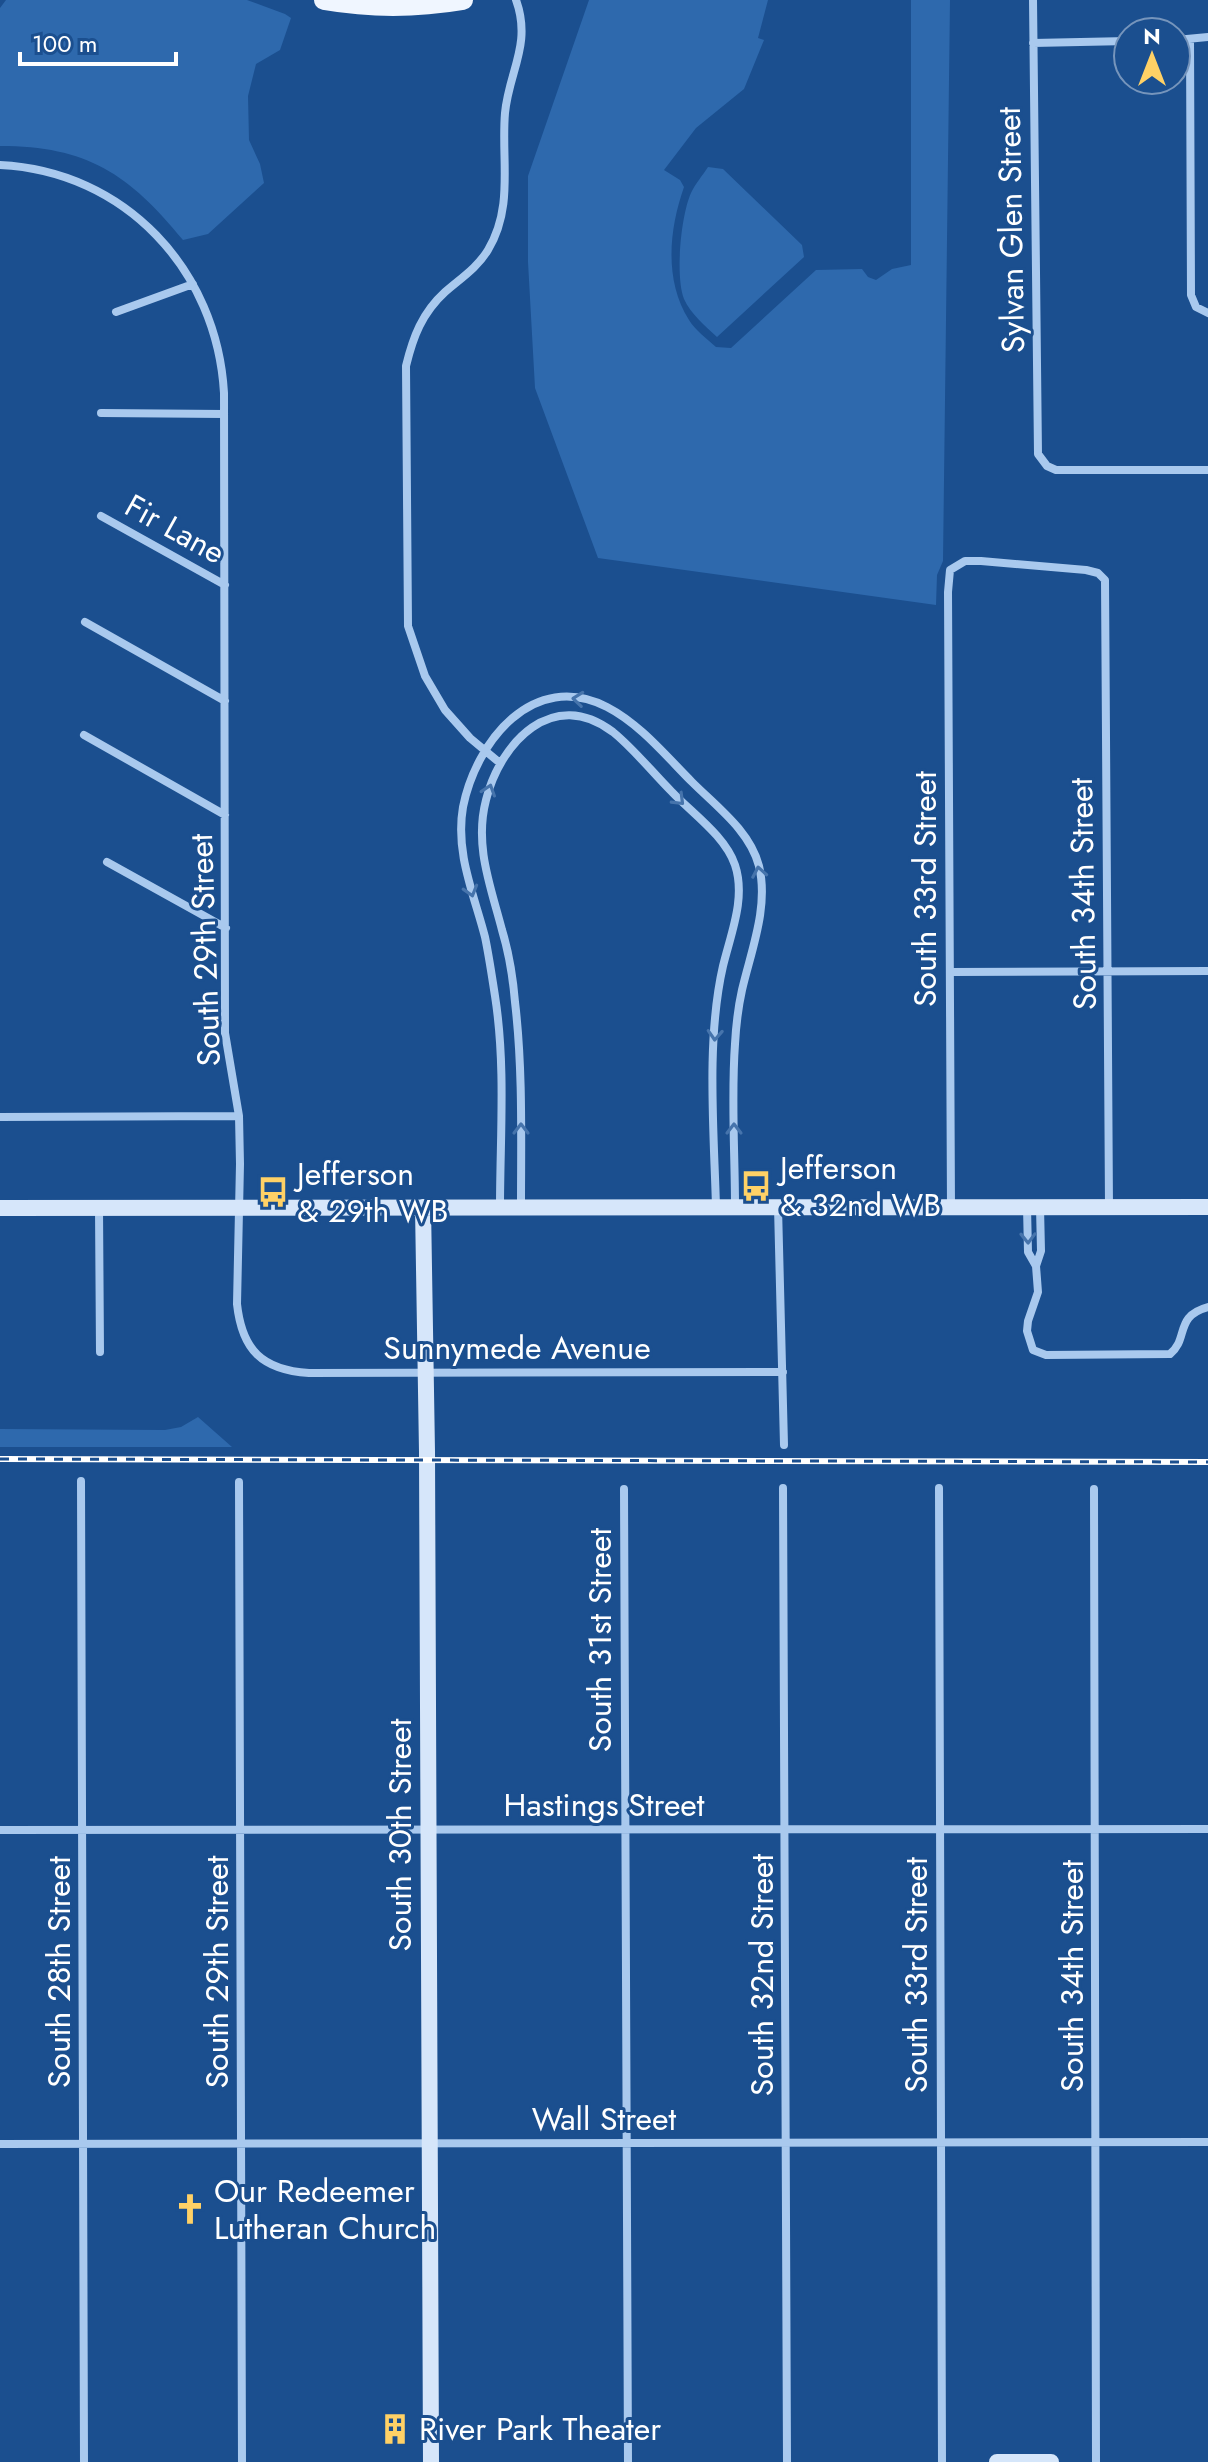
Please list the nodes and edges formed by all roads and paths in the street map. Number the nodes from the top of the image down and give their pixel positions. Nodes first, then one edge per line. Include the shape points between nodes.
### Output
1 (324, 0) edge
2 (463, 0) edge
3 (516, 0) edge
4 (1033, 0) edge
5 (1112, 41) edge
6 (1033, 43) junction
7 (1190, 96) edge
8 (0, 165) edge
9 (193, 284) junction
10 (116, 312) dead end
11 (1208, 313) edge
12 (101, 413) dead end
13 (224, 414) junction
14 (1208, 470) edge
15 (101, 516) dead end
16 (1105, 580) joint
17 (225, 585) junction
18 (85, 622) dead end
19 (225, 701) junction
20 (84, 735) dead end
21 (485, 750) junction
22 (500, 763) junction
23 (225, 815) junction
24 (107, 862) dead end
25 (226, 928) junction
26 (1107, 971) junction
27 (1208, 971) edge
28 (950, 972) junction
29 (239, 1116) junction
30 (0, 1117) edge
31 (423, 1207) junction
32 (500, 1207) junction
33 (521, 1207) junction
34 (716, 1207) junction
35 (735, 1207) junction
36 (778, 1207) junction
37 (951, 1207) junction
38 (1034, 1207) junction
39 (1109, 1207) junction
40 (1208, 1207) edge
41 (0, 1208) edge
42 (99, 1208) junction
43 (239, 1208) junction
44 (1208, 1307) edge
45 (100, 1352) dead end
46 (256, 1355) joint
47 (783, 1372) junction
48 (426, 1373) junction
49 (784, 1445) dead end
50 (81, 1481) dead end
51 (239, 1482) dead end
52 (783, 1488) dead end
53 (939, 1488) dead end
54 (624, 1489) dead end
55 (1094, 1489) dead end
56 (785, 1828) junction
57 (940, 1828) junction
58 (1096, 1828) junction
59 (241, 1829) junction
60 (429, 1829) junction
61 (625, 1829) junction
62 (1208, 1829) edge
63 (0, 1830) edge
64 (82, 1830) junction
65 (941, 2142) junction
66 (1096, 2142) junction
67 (1208, 2142) edge
68 (627, 2143) junction
69 (786, 2143) junction
70 (0, 2144) edge
71 (83, 2144) junction
72 (242, 2144) junction
73 (430, 2144) junction
74 (84, 2462) edge
75 (242, 2462) edge
76 (431, 2462) edge
77 (628, 2462) edge
78 (787, 2462) edge
79 (942, 2462) edge
80 (997, 2462) edge
81 (1051, 2462) edge
82 (1096, 2462) edge

1 - 2 main road via 365,6
3 - 21 street via 523,36 505,114 500,227 479,265 444,293 422,321 406,366 408,626 425,676 445,710
4 - 6 street, Sylvan Glen Street
5 - 6 street
6 - 14 street, Sylvan Glen Street via 1040,459 1068,471
7 - 11 street via 1190,281 1192,303
8 - 9 street, South 29th Street via 70,178 117,202 166,244
9 - 10 street
9 - 13 street, South 29th Street via 211,321 223,377
12 - 13 street
13 - 17 street, South 29th Street
15 - 17 street, Fir Lane
16 - 26 street, South 34th Street
16 - 28 street, South 33rd Street via 1086,570 981,561 965,561 950,570
17 - 19 street, South 29th Street
18 - 19 street
19 - 23 street, South 29th Street
20 - 23 street
21 - 22 street
21 -> 32 street via 469,785 461,838 485,938 499,1031
35 -> 21 street via 734,1046 761,904 759,866 747,839 630,721 597,702 561,698 534,704 510,718
33 -> 22 street via 515,998 484,866 482,836 486,801
22 -> 34 street via 533,725 564,716 590,719 613,732 728,851 739,881 716,1016
23 - 25 street, South 29th Street
24 - 25 street
25 - 29 street, South 29th Street via 226,1049
26 - 27 street
26 - 28 street
26 - 39 street, South 34th Street
28 - 37 street, South 33rd Street
29 - 30 street
29 - 43 street, South 29th Street
31 - 32 street
31 - 43 street
31 - 48 street, South 30th Street
32 - 33 street
33 - 34 street
34 - 35 street
35 - 36 street
36 - 37 street
36 - 47 street
37 - 38 street
38 - 39 street
38 - 44 street via 1028,1252 1036,1266 1038,1292 1027,1331 1033,1350 1046,1355 1170,1354 1188,1317
39 - 40 street
41 - 42 street
42 - 43 street
42 - 45 street
43 - 46 street, South 29th Street via 239,1323
46 - 48 street, Sunnymede Avenue via 290,1372
47 - 48 street, Sunnymede Avenue
47 - 49 street
48 - 60 street, South 30th Street
50 - 64 street, South 28th Street
51 - 59 street, South 29th Street
52 - 56 street, South 32nd Street
53 - 57 street, South 33rd Street
54 - 61 street, South 31st Street
55 - 58 street, South 34th Street
56 - 57 street, Hastings Street
56 - 61 street, Hastings Street
56 - 69 street, South 32nd Street
57 - 58 street, Hastings Street
57 - 65 street, South 33rd Street
58 - 62 street, Hastings Street
58 - 66 street, South 34th Street
59 - 60 street, Hastings Street
59 - 64 street, Hastings Street
59 - 72 street, South 29th Street
60 - 61 street, Hastings Street
60 - 73 street, South 30th Street
61 - 68 street, South 31st Street
63 - 64 street, Hastings Street
64 - 71 street, South 28th Street
65 - 66 street, Wall Street
65 - 69 street, Wall Street
65 - 79 street, South 33rd Street
66 - 67 street, Wall Street
66 - 82 street, South 34th Street
68 - 69 street, Wall Street
68 - 73 street, Wall Street
68 - 77 street, South 31st Street
69 - 78 street, South 32nd Street
70 - 71 street, Wall Street
71 - 72 street, Wall Street
71 - 74 street, South 28th Street
72 - 73 street, Wall Street
72 - 75 street, South 29th Street
73 - 76 street, South 30th Street
80 - 81 street

